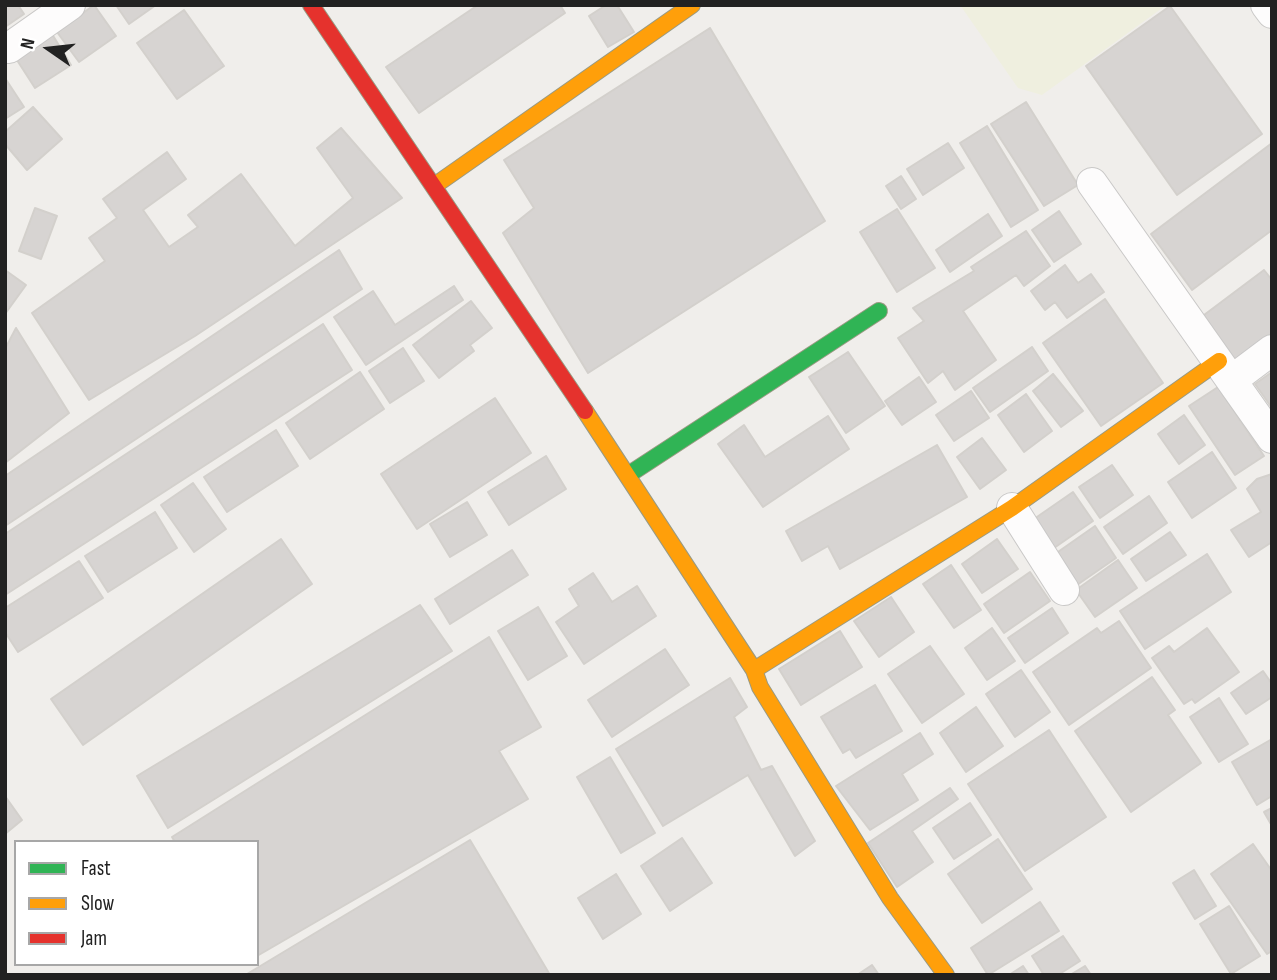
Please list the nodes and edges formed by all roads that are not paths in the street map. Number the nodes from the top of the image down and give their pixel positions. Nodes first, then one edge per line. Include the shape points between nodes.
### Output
1 (311, 5) edge
2 (692, 5) edge
3 (1266, 5) edge
4 (56, 9) edge
5 (1272, 13) edge
6 (9, 48) dead end
7 (1092, 183) dead end
8 (434, 186) junction
9 (879, 311) dead end
10 (1272, 350) edge
11 (1226, 370) junction
12 (1272, 438) edge
13 (628, 475) junction
14 (1012, 508) junction
15 (1064, 590) dead end
16 (754, 670) junction
17 (946, 975) edge

1 - 8 street
2 - 8 street
3 - 5 street
4 - 6 street
7 - 11 street
8 - 13 street
9 - 13 street
10 - 11 street
11 - 12 street
11 - 14 street
13 - 16 street
14 - 15 street
14 - 16 street
16 - 17 street via 760,687 890,898

